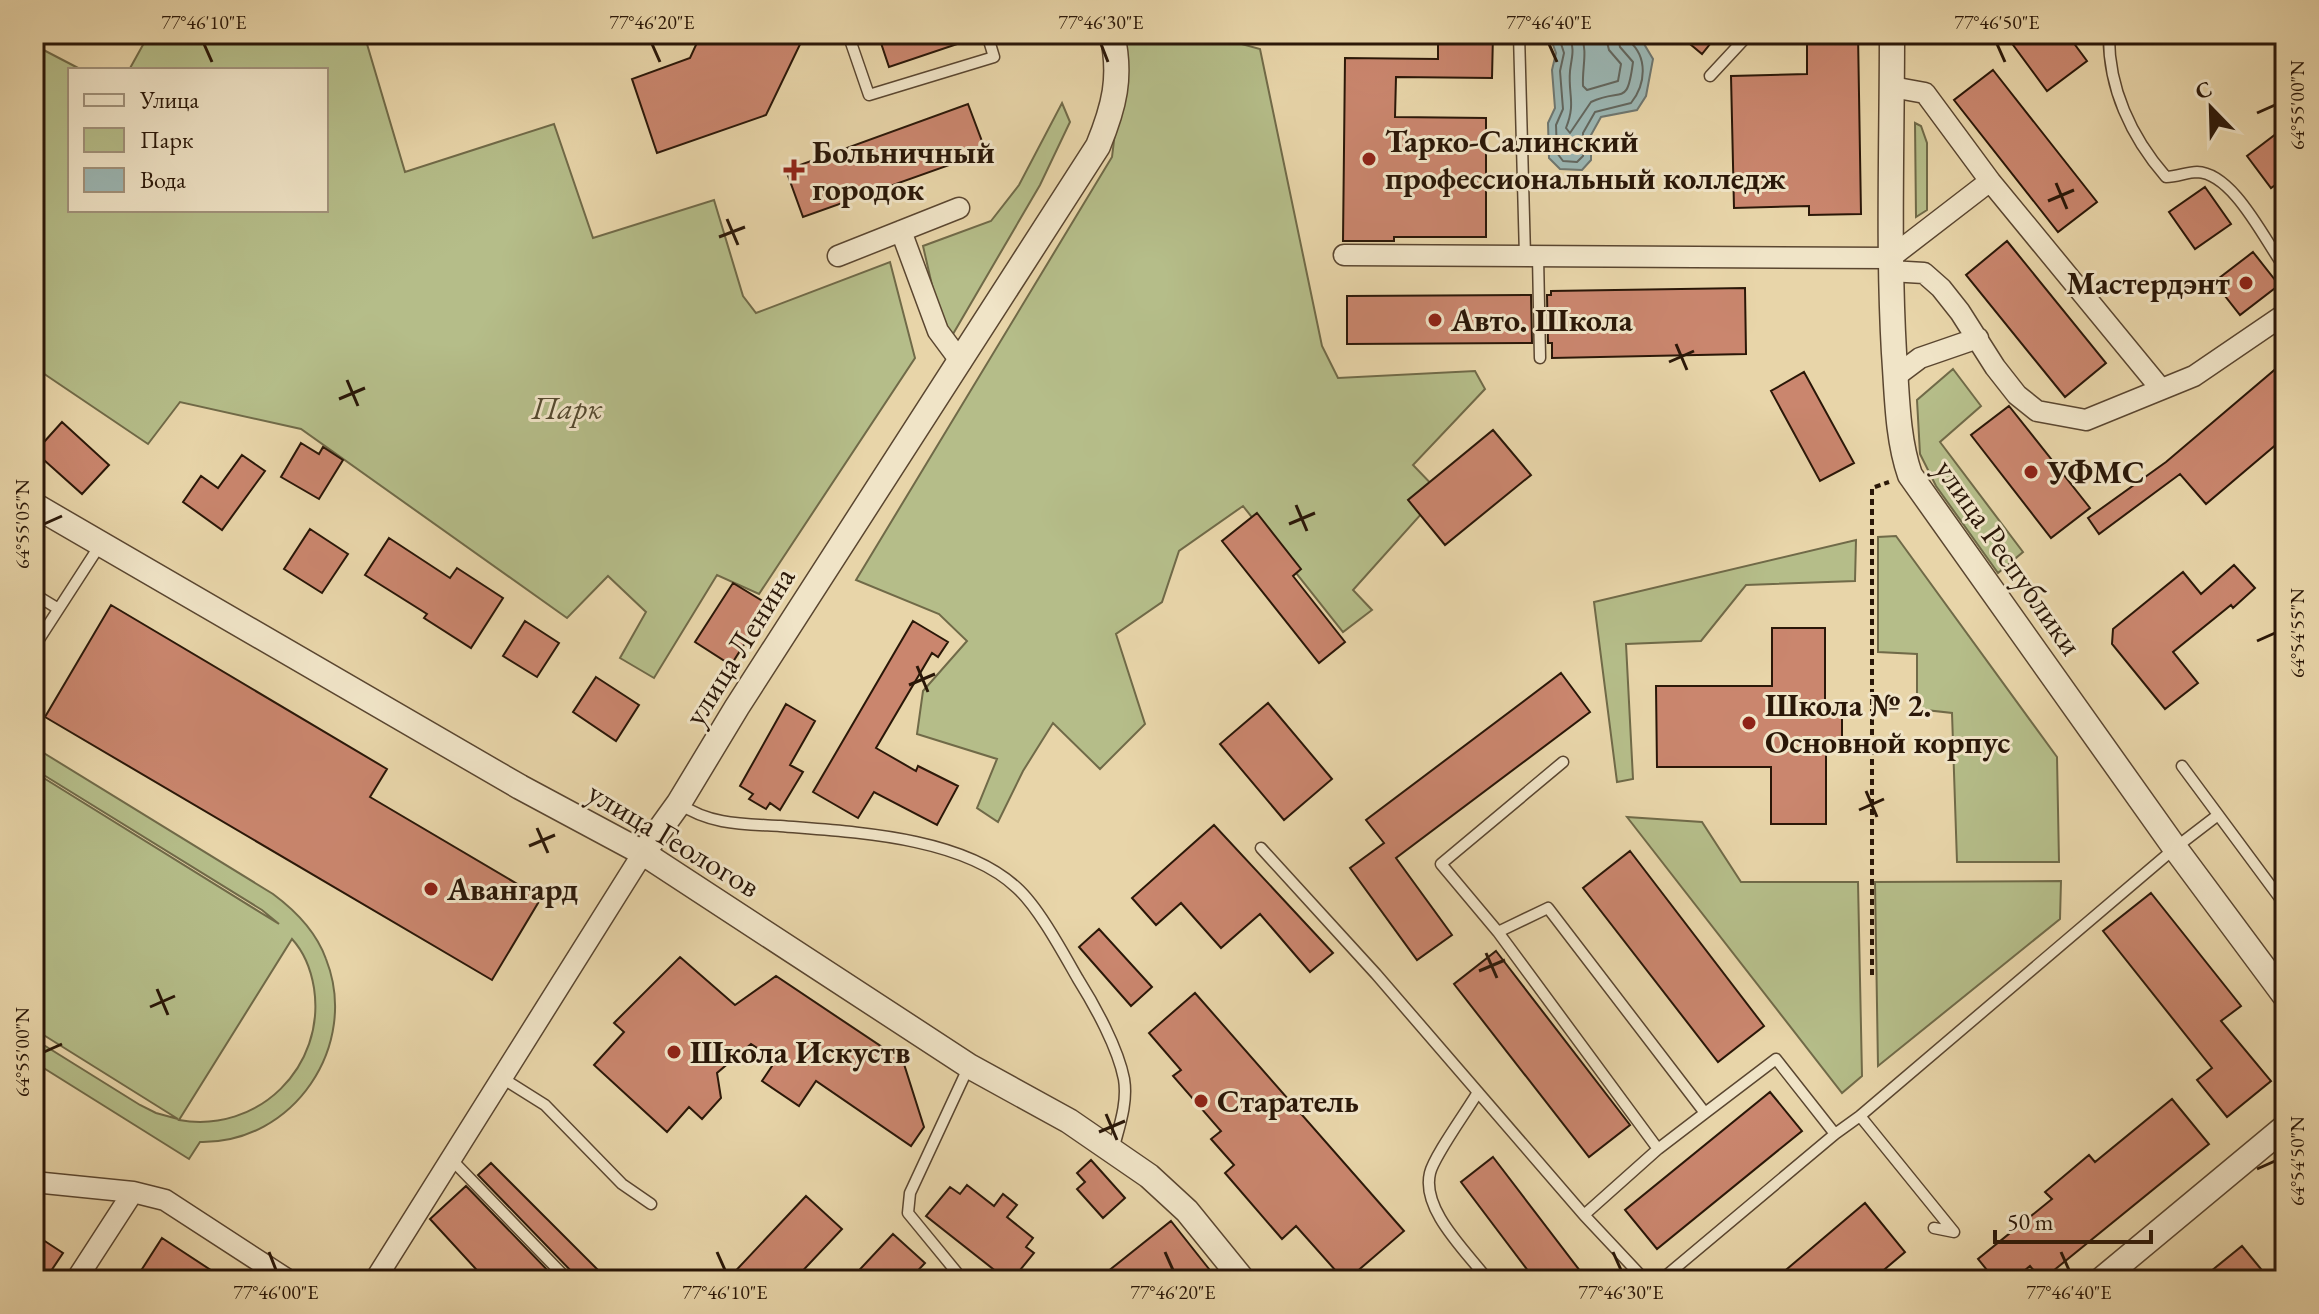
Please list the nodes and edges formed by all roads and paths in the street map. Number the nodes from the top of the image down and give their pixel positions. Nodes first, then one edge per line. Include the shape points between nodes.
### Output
1 (848, 34) edge
2 (987, 34) edge
3 (1112, 34) edge
4 (1519, 34) edge
5 (1749, 34) edge
6 (1892, 34) edge
7 (2109, 34) edge
8 (1710, 76) dead end
9 (1892, 87) junction
10 (1990, 181) junction
11 (959, 208) dead end
12 (901, 231) junction
13 (1344, 255) dead end
14 (838, 256) dead end
15 (1532, 256) junction
16 (1890, 265) junction
17 (2285, 268) edge
18 (2285, 314) edge
19 (1978, 338) junction
20 (1540, 358) dead end
21 (961, 362) junction
22 (1896, 376) junction
23 (2161, 389) junction
24 (1910, 475) junction
25 (34, 505) edge
26 (100, 545) junction
27 (34, 594) edge
28 (57, 608) junction
29 (34, 647) edge
30 (1563, 762) dead end
31 (2182, 766) dead end
32 (679, 803) junction
33 (2218, 815) junction
34 (1261, 848) dead end
35 (2175, 848) junction
36 (643, 853) junction
37 (2285, 905) edge
38 (1498, 932) junction
39 (1872, 975) dead end
40 (2281, 981) edge
41 (969, 1066) junction
42 (502, 1078) junction
43 (1478, 1092) junction
44 (1705, 1113) junction
45 (1860, 1116) junction
46 (2285, 1127) edge
47 (1835, 1134) junction
48 (1658, 1149) junction
49 (1113, 1150) junction
50 (451, 1159) junction
51 (34, 1182) edge
52 (133, 1192) junction
53 (651, 1204) dead end
54 (1584, 1215) junction
55 (1934, 1228) dead end
56 (81, 1278) edge
57 (288, 1280) edge
58 (375, 1280) edge
59 (568, 1280) edge
60 (963, 1280) edge
61 (1243, 1280) edge
62 (1488, 1280) edge
63 (1645, 1280) edge
64 (1661, 1280) edge
65 (2101, 1280) edge

1 - 2 lane via 869,95 994,57
3 - 21 street, улица Ленина via 1117,72 1113,109 1098,146
4 - 15 lane
5 - 8 lane
6 - 9 street, улица Республики
7 - 17 lane via 2116,90 2129,124 2154,163 2166,177 2199,172 2222,183 2257,222
9 - 10 street via 1925,93
9 - 16 street, улица Республики
10 - 16 street
10 - 23 street
11 - 12 street
12 - 14 street
12 - 21 street via 938,331
13 - 15 street
15 - 16 street
15 - 20 lane
16 - 19 street via 1924,273
16 - 22 street, улица Республики
18 - 23 street via 2194,376
19 - 22 street via 1920,358
19 - 23 street via 2017,395 2037,411 2086,420
21 - 32 street, улица Ленина
22 - 24 street, улица Республики
24 - 35 street, улица Республики
24 - 39 path via 1872,488
25 - 26 street, улица Геологов
26 - 28 lane
26 - 36 street, улица Геологов
27 - 28 lane
28 - 29 lane
30 - 38 lane via 1441,864
31 - 33 lane
32 - 36 street, улица Ленина
32 - 49 lane via 695,815 726,823 936,846 976,860 1017,888 1085,989 1118,1059 1124,1113
33 - 35 lane
33 - 37 lane
34 - 43 lane
35 - 40 street, улица Республики
35 - 45 lane
36 - 41 street, улица Геологов
36 - 42 street, улица Ленина
38 - 44 lane via 1548,908
38 - 48 lane
41 - 49 street, улица Геологов
41 - 60 lane via 910,1193 908,1213
42 - 50 street, улица Ленина
42 - 53 lane via 545,1105 622,1184
43 - 54 lane
43 - 62 lane via 1430,1170 1428,1189 1434,1210
44 - 47 lane via 1776,1059
44 - 48 lane
45 - 47 lane
45 - 55 lane via 1954,1232
46 - 65 street
47 - 64 lane
48 - 54 lane
49 - 61 street, улица Геологов via 1187,1211
50 - 58 street, улица Ленина
50 - 59 lane
51 - 52 street
52 - 56 street
52 - 57 street via 165,1200
54 - 63 lane

